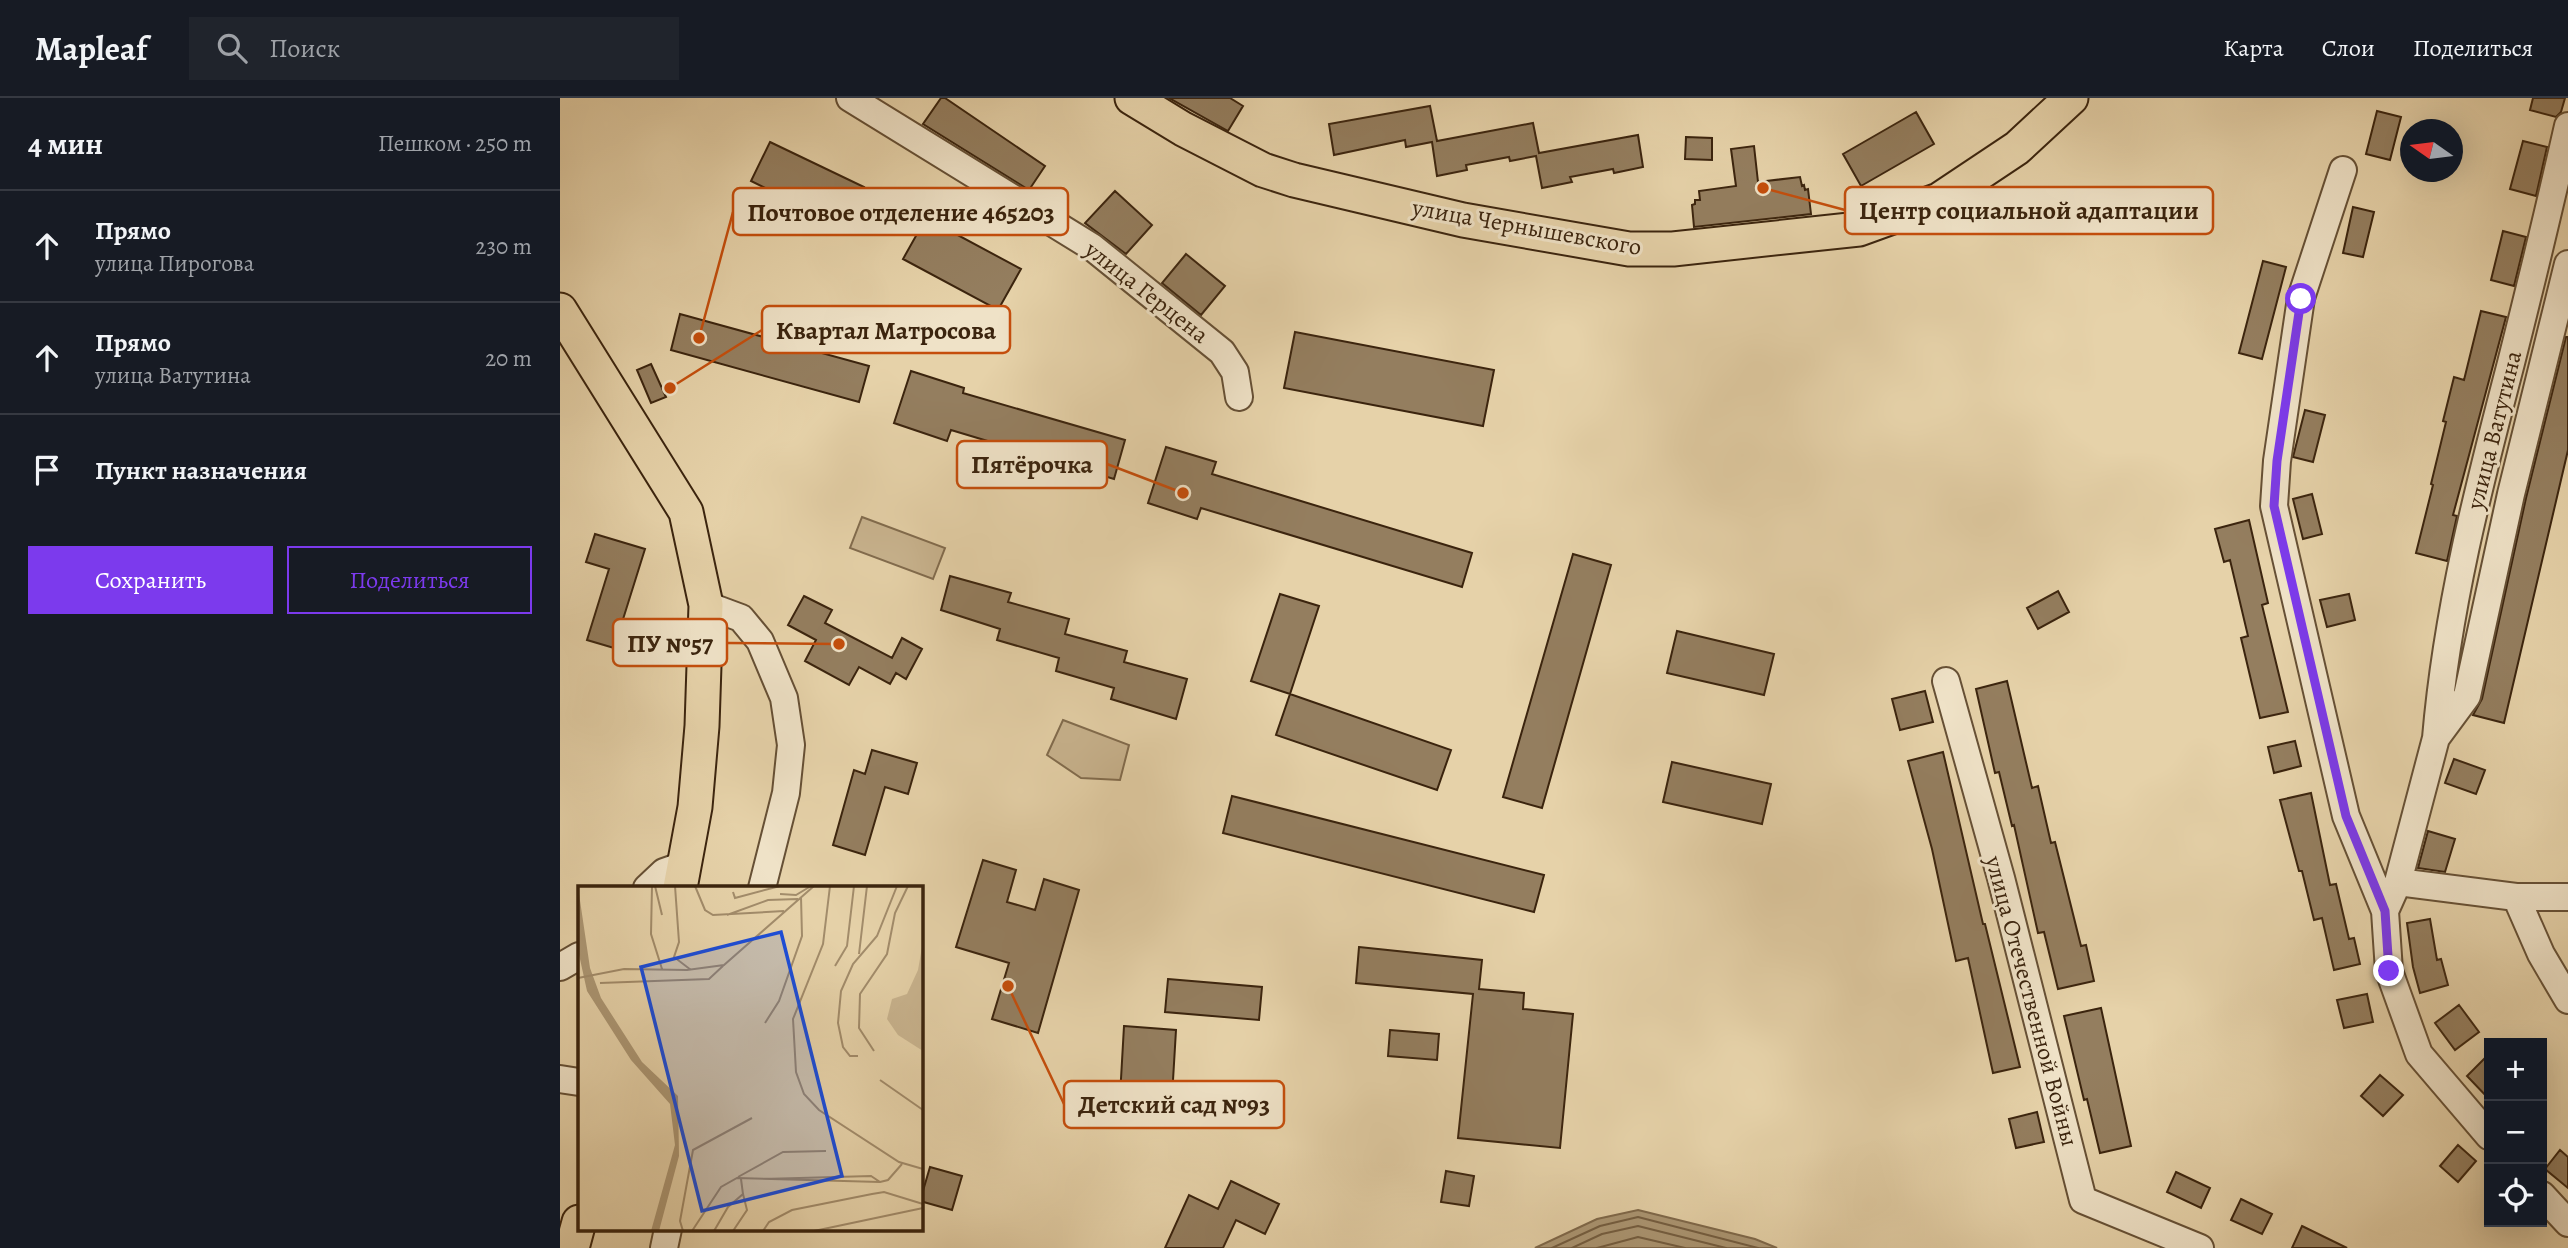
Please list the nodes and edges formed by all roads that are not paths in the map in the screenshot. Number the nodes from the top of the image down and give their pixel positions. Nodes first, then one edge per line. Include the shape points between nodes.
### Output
1 (850, 98) edge
2 (1132, 98) edge
3 (2071, 98) edge
4 (2568, 126) edge
5 (2343, 170) dead end
6 (2568, 264) edge
7 (560, 310) edge
8 (1239, 397) dead end
9 (706, 605) junction
10 (1947, 681) dead end
11 (2436, 738) junction
12 (682, 876) edge
13 (2398, 883) junction
14 (648, 886) edge
15 (762, 886) edge
16 (2516, 897) junction
17 (2568, 897) edge
18 (2385, 911) junction
19 (578, 957) edge
20 (560, 967) edge
21 (2568, 1000) edge
22 (560, 1079) edge
23 (578, 1082) edge
24 (2484, 1130) edge
25 (2547, 1200) edge
26 (2568, 1223) edge
27 (578, 1226) edge
28 (668, 1230) edge
29 (572, 1248) edge
30 (664, 1248) edge
31 (2200, 1248) edge

1 - 8 street, улица Герцена via 1092,247 1223,352 1235,372
2 - 3 main road, улица Чернышевского via 1263,170 1294,180 1463,220 1629,249 1673,249 1859,229 1939,200 2017,148
4 - 11 street, улица Ватутина via 2450,614
5 - 18 street via 2301,299 2274,506 2346,816
6 - 11 street, улица Ватутина via 2467,696
7 - 9 main road via 685,512
9 - 12 main road via 700,753
9 - 15 street via 741,618 760,641 784,698 791,745 787,781
10 - 31 street, улица Отечественной Войны via 2083,1200
11 - 13 street, улица Ватутина
12 - 14 street via 664,872
13 - 16 street
13 - 18 street, улица Ватутина
16 - 17 street
16 - 21 street via 2540,954
18 - 24 street, улица Ватутина via 2389,971 2419,1054
19 - 20 street
22 - 23 street
25 - 26 street
27 - 29 main road
28 - 30 street

